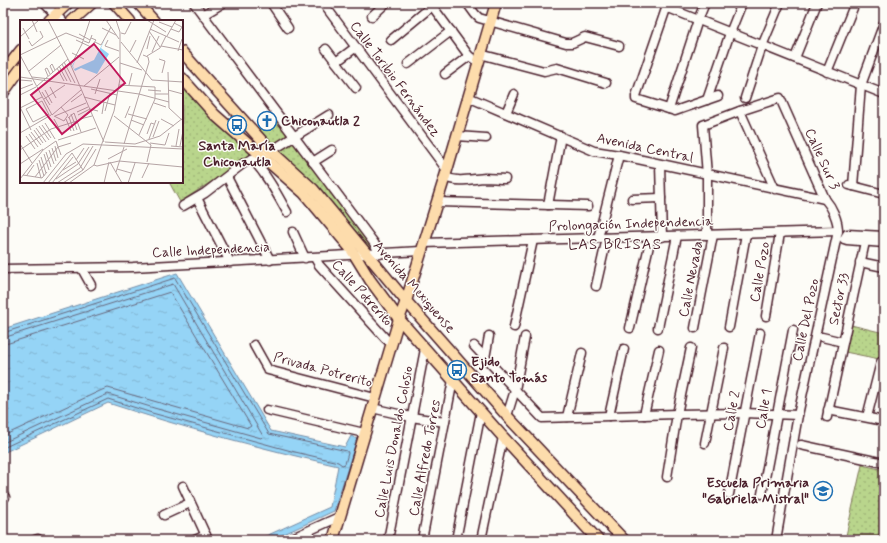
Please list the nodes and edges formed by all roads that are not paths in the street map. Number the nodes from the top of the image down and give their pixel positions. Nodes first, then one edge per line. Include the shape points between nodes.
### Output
1 (44, 3) edge
2 (68, 3) edge
3 (92, 3) edge
4 (114, 3) edge
5 (138, 3) edge
6 (194, 3) edge
7 (223, 3) edge
8 (271, 3) edge
9 (323, 3) edge
10 (386, 3) edge
11 (467, 3) edge
12 (496, 3) edge
13 (705, 3) edge
14 (742, 3) edge
15 (780, 3) edge
16 (817, 3) edge
17 (855, 3) edge
18 (431, 4) edge
19 (667, 5) edge
20 (203, 15) junction
21 (372, 16) dead end
22 (56, 19) edge
23 (73, 20) edge
24 (129, 20) edge
25 (153, 20) edge
26 (490, 20) junction
27 (698, 20) junction
28 (884, 23) edge
29 (288, 28) dead end
30 (451, 31) junction
31 (730, 33) junction
32 (391, 40) dead end
33 (619, 46) dead end
34 (762, 46) junction
35 (356, 48) junction
36 (326, 49) dead end
37 (20, 51) edge
38 (183, 53) edge
39 (469, 56) junction
40 (479, 58) junction
41 (795, 58) junction
42 (336, 62) junction
43 (408, 64) dead end
44 (20, 69) edge
45 (828, 72) junction
46 (3, 73) edge
47 (445, 74) dead end
48 (183, 79) edge
49 (606, 83) dead end
50 (861, 85) junction
51 (356, 88) dead end
52 (3, 93) edge
53 (514, 94) dead end
54 (884, 94) edge
55 (718, 96) dead end
56 (468, 97) junction
57 (745, 98) dead end
58 (707, 100) junction
59 (669, 109) junction
60 (740, 111) junction
61 (506, 113) junction
62 (329, 115) dead end
63 (457, 136) junction
64 (560, 136) junction
65 (294, 137) junction
66 (486, 138) dead end
67 (332, 150) dead end
68 (271, 151) junction
69 (619, 155) junction
70 (256, 157) junction
71 (312, 162) junction
72 (660, 164) junction
73 (446, 173) junction
74 (707, 175) junction
75 (227, 177) junction
76 (504, 180) dead end
77 (775, 189) junction
78 (884, 194) edge
79 (197, 198) junction
80 (661, 198) junction
81 (632, 199) dead end
82 (825, 199) junction
83 (437, 202) junction
84 (548, 205) junction
85 (183, 206) dead end
86 (588, 206) dead end
87 (287, 212) dead end
88 (838, 231) junction
89 (293, 232) dead end
90 (746, 234) junction
91 (780, 234) junction
92 (710, 235) junction
93 (677, 236) junction
94 (884, 236) edge
95 (650, 237) junction
96 (662, 237) junction
97 (598, 238) junction
98 (607, 238) junction
99 (533, 240) junction
100 (865, 242) junction
101 (884, 243) edge
102 (422, 247) junction
103 (367, 254) junction
104 (380, 254) junction
105 (356, 255) junction
106 (305, 258) junction
107 (315, 258) junction
108 (270, 260) junction
109 (230, 262) junction
110 (860, 262) junction
111 (884, 267) edge
112 (3, 269) edge
113 (82, 269) junction
114 (91, 285) dead end
115 (596, 286) dead end
116 (406, 301) junction
117 (766, 316) dead end
118 (399, 319) junction
119 (514, 327) dead end
120 (729, 327) dead end
121 (630, 328) dead end
122 (658, 328) dead end
123 (695, 328) dead end
124 (792, 330) dead end
125 (760, 333) dead end
126 (489, 336) dead end
127 (524, 337) dead end
128 (822, 337) dead end
129 (843, 342) junction
130 (392, 344) junction
131 (254, 345) dead end
132 (474, 346) dead end
133 (691, 348) dead end
134 (724, 348) dead end
135 (425, 349) junction
136 (624, 349) dead end
137 (659, 350) dead end
138 (582, 353) dead end
139 (485, 358) junction
140 (884, 363) edge
141 (453, 380) junction
142 (515, 390) junction
143 (374, 403) junction
144 (267, 410) dead end
145 (481, 412) junction
146 (744, 413) junction
147 (677, 414) junction
148 (711, 414) junction
149 (777, 414) junction
150 (644, 415) junction
151 (798, 415) junction
152 (507, 416) junction
153 (609, 416) junction
154 (412, 417) junction
155 (567, 417) junction
156 (868, 418) junction
157 (884, 421) edge
158 (445, 422) junction
159 (364, 434) junction
160 (503, 437) junction
161 (705, 443) dead end
162 (801, 445) dead end
163 (884, 463) edge
164 (667, 477) dead end
165 (183, 486) dead end
166 (729, 494) dead end
167 (762, 494) dead end
168 (190, 503) junction
169 (164, 514) dead end
170 (339, 517) junction
171 (207, 538) edge
172 (35, 540) edge
173 (39, 540) edge
174 (195, 540) edge
175 (288, 540) edge
176 (333, 540) edge
177 (388, 540) edge
178 (422, 540) edge
179 (456, 540) edge
180 (482, 540) edge
181 (598, 540) edge
182 (624, 540) edge
183 (776, 540) edge

1 - 22 street
2 - 22 main road
3 - 23 main road
4 - 24 main road
5 - 25 main road
6 - 20 street
7 - 20 street
8 - 29 street
9 - 35 street, Calle Toribio Fernández
10 - 21 street
11 - 26 street via 479,18
12 - 26 main road
13 - 27 street
14 - 31 street
15 - 34 street
16 - 41 street
17 - 45 street
18 - 30 street
18 - 32 street
19 - 27 street
19 - 59 street via 636,99
20 - 65 street
26 - 33 street via 566,43 585,37
26 - 40 main road
27 - 31 street
27 - 59 street
28 - 50 street
30 - 39 street
30 - 43 street
31 - 34 street
31 - 58 street
34 - 41 street
34 - 57 street
35 - 42 street
35 - 73 street, Calle Toribio Fernández
36 - 42 street
37 - 46 main road
38 - 68 main road, Avenida Mexiquense
39 - 40 street
39 - 47 street
40 - 49 street via 544,71 558,68
40 - 56 main road
41 - 45 street
42 - 51 street
44 - 52 main road
45 - 50 street
48 - 70 main road, Avenida Mexiquense
50 - 54 street
50 - 78 street via 851,186
53 - 61 street
55 - 58 street
56 - 61 street, Avenida Central
56 - 63 main road
58 - 59 street via 680,110
60 - 74 street, Calle Nevada via 703,125
60 - 77 street
60 - 82 street, Calle Sur 3 via 780,98
61 - 64 street, Avenida Central
62 - 65 street
63 - 66 street
63 - 73 main road
64 - 69 street, Avenida Central via 594,151
64 - 84 street
65 - 68 street
65 - 71 street
67 - 71 street
68 - 70 street
68 - 103 main road, Avenida Mexiquense via 313,189
69 - 72 street, Avenida Central
69 - 97 street
70 - 75 street
70 - 87 street
70 - 105 main road, Avenida Mexiquense via 304,193
71 - 104 street
72 - 74 street, Avenida Central
72 - 80 street
73 - 76 street via 452,180 460,181 484,178
73 - 83 main road
74 - 77 street, Avenida Central
74 - 92 street, Calle Nevada
75 - 79 street
75 - 108 street
77 - 82 street, Avenida Central
79 - 85 street
79 - 109 street
80 - 81 street
80 - 96 street
82 - 88 street, Calle Sur 3 via 838,225
83 - 84 street
83 - 102 main road
84 - 86 street
88 - 91 street, Prolongación Independencia
88 - 151 street, Calle Del Pozo
89 - 106 street
90 - 91 street, Prolongación Independencia
90 - 92 street, Prolongación Independencia
90 - 120 street
91 - 117 street, Calle Pozo
92 - 93 street, Prolongación Independencia
92 - 123 street, Calle Nevada
93 - 96 street, Prolongación Independencia
93 - 122 street
94 - 100 street via 847,234 844,239
95 - 96 street, Prolongación Independencia
95 - 98 street, Prolongación Independencia
95 - 121 street
97 - 98 street, Prolongación Independencia
97 - 99 street, Prolongación Independencia
98 - 115 street
99 - 102 street, Prolongación Independencia
99 - 119 street
100 - 101 street
100 - 110 street, Sector 33
102 - 104 street, Calle Independencia
102 - 116 main road
103 - 104 street, Calle Independencia
103 - 105 street, Calle Independencia
103 - 116 main road, Avenida Mexiquense
105 - 107 street, Calle Independencia
105 - 118 main road, Avenida Mexiquense via 370,280
106 - 107 street, Calle Independencia
106 - 108 street, Calle Independencia
107 - 130 street, Calle Potrerito
108 - 109 street, Calle Independencia
109 - 113 street, Calle Independencia
110 - 111 street, Sector 33
110 - 129 street, Sector 33
112 - 113 street, Calle Independencia
113 - 114 street
116 - 118 main road
116 - 152 main road, Avenida Mexiquense
118 - 130 main road
118 - 135 main road, Avenida Mexiquense
124 - 149 street, Calle 1
125 - 146 street, Calle 2
126 - 139 street
127 - 142 street
128 - 129 street, Sector 33
129 - 156 street, Sector 33 via 827,413
130 - 143 main road
131 - 143 street, Privada Potrerito via 268,370
132 - 139 street
133 - 147 street
134 - 148 street
135 - 141 main road, Avenida Mexiquense
135 - 154 street, Calle Luis Donaldo Colosio
136 - 153 street
137 - 150 street
138 - 155 street
139 - 142 street
140 - 156 street via 881,362
141 - 145 main road, Avenida Mexiquense
141 - 158 street, Calle Alfredo Torres
142 - 152 street
142 - 155 street via 542,418
143 - 154 street, Privada Potrerito
143 - 159 main road
144 - 159 street
145 - 160 main road, Avenida Mexiquense
145 - 179 street
146 - 148 street
146 - 149 street
146 - 166 street, Calle 2
147 - 148 street
147 - 150 street
147 - 164 street
148 - 161 street
149 - 151 street
149 - 167 street, Calle 1
150 - 153 street
151 - 183 street, Calle Del Pozo
152 - 182 main road, Avenida Mexiquense
153 - 155 street
154 - 158 street, Privada Potrerito
154 - 177 street, Calle Luis Donaldo Colosio
156 - 157 street
158 - 178 street, Calle Alfredo Torres
159 - 170 main road
160 - 180 street
160 - 181 main road, Avenida Mexiquense
162 - 163 street
165 - 168 street
168 - 169 street
168 - 171 street
170 - 175 street
170 - 176 main road
171 - 174 street
172 - 173 street

